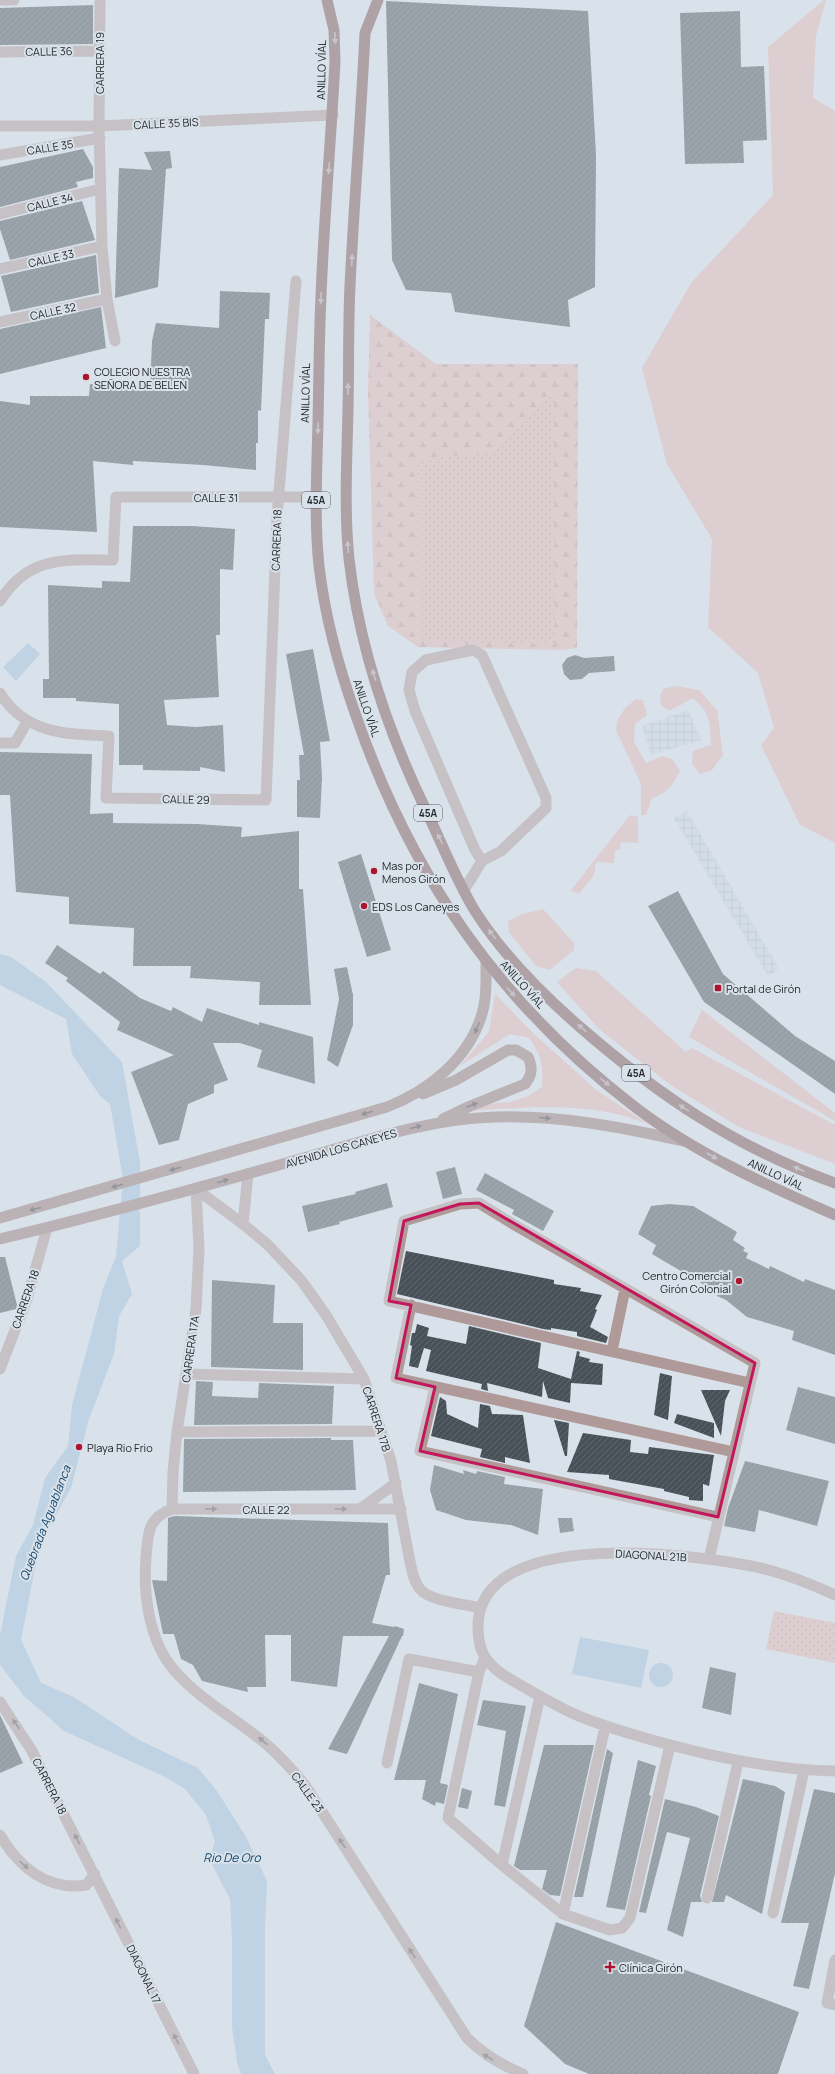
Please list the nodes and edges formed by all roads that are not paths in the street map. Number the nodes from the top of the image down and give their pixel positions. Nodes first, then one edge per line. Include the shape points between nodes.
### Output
1 (0, 0) edge
2 (14, 0) edge
3 (100, 0) edge
4 (327, 0) edge
5 (378, 0) edge
6 (98, 51) junction
7 (0, 52) edge
8 (333, 115) junction
9 (0, 126) edge
10 (99, 126) junction
11 (100, 138) junction
12 (0, 155) edge
13 (100, 189) junction
14 (0, 214) edge
15 (102, 246) junction
16 (0, 269) edge
17 (296, 281) dead end
18 (107, 299) junction
19 (0, 322) edge
20 (115, 341) dead end
21 (316, 497) junction
22 (278, 498) junction
23 (0, 601) edge
24 (0, 693) edge
25 (27, 722) junction
26 (0, 743) edge
27 (266, 800) joint
28 (482, 861) junction
29 (464, 890) junction
30 (486, 962) junction
31 (405, 1100) junction
32 (437, 1122) junction
33 (688, 1142) junction
34 (248, 1174) junction
35 (835, 1183) edge
36 (196, 1189) junction
37 (835, 1215) edge
38 (0, 1218) edge
39 (243, 1224) junction
40 (47, 1228) junction
41 (0, 1239) edge
42 (625, 1289) junction
43 (411, 1306) junction
44 (612, 1351) junction
45 (0, 1369) edge
46 (187, 1374) junction
47 (364, 1379) junction
48 (750, 1383) junction
49 (435, 1387) junction
50 (380, 1431) junction
51 (177, 1432) junction
52 (734, 1452) junction
53 (396, 1483) junction
54 (172, 1508) junction
55 (360, 1509) junction
56 (401, 1509) junction
57 (718, 1518) junction
58 (709, 1559) junction
59 (835, 1595) edge
60 (480, 1608) junction
61 (485, 1657) junction
62 (479, 1672) junction
63 (540, 1696) junction
64 (0, 1702) edge
65 (605, 1727) junction
66 (670, 1745) junction
67 (738, 1762) junction
68 (388, 1763) dead end
69 (804, 1770) junction
70 (835, 1771) edge
71 (0, 1836) edge
72 (502, 1866) junction
73 (95, 1874) junction
74 (707, 1898) dead end
75 (773, 1913) dead end
76 (563, 1914) junction
77 (835, 1960) edge
78 (835, 2005) edge
79 (194, 2074) edge
80 (523, 2074) edge

1 - 2 street
3 - 6 street, CARRERA 19
4 -> 8 highway, ANILLO VÍAL / 45A via 334,30 336,62
29 -> 5 highway, ANILLO VÍAL / 45A via 391,731 368,656 349,559 347,496 350,289 365,33
6 - 7 street, CALLE 36
6 - 10 street, CARRERA 19
8 - 10 street, CALLE 35 BIS
8 -> 21 highway, ANILLO VÍAL / 45A via 321,295
9 - 10 street, CALLE 35 BIS
10 - 11 street, CARRERA 19
11 - 12 street, CALLE 35
11 - 13 street, CARRERA 19
13 - 14 street, CALLE 34
13 - 15 street, CARRERA 19
15 - 16 street, CALLE 33
15 - 18 street, CARRERA 19
17 - 22 street, CARRERA 18
18 - 19 street, CALLE 32
18 - 20 street, CARRERA 19
21 - 22 street, CALLE 31
21 - 30 highway, ANILLO VÍAL / 45A via 319,564 328,624 363,737 378,776 418,856 448,910
22 - 23 street, CALLE 31 via 116,497 112,560 46,563 22,573
22 - 27 street, CARRERA 18
24 - 25 street
25 - 26 street via 15,743
25 - 27 street, CALLE 29 via 48,730 71,734 109,736 106,798
28 - 28 street via 415,710 409,690 412,672 426,660 473,650 482,655 546,798 546,808 501,851
28 - 29 street
35 -> 29 highway, ANILLO VÍAL / 45A via 758,1151 665,1096 563,1012 512,960
30 -> 31 main road via 486,992 482,1016 472,1039 447,1070
30 -> 33 highway, ANILLO VÍAL / 45A via 537,1019 596,1075 637,1109
32 -> 31 main road via 525,1084 532,1070 528,1057 516,1050 508,1050 456,1080
31 -> 38 main road via 70,1200
32 -> 33 main road, AVENIDA LOS CANEYES via 494,1117 538,1117 629,1128
34 -> 32 main road, AVENIDA LOS CANEYES
33 -> 37 highway, ANILLO VÍAL / 45A via 733,1168
36 -> 34 main road, AVENIDA LOS CANEYES
34 - 39 street
36 - 39 street, CARRERA 17B
36 - 40 main road, AVENIDA LOS CANEYES
36 - 46 street, CARRERA 17A via 199,1248 196,1309
39 - 47 street, CARRERA 17B via 268,1245 301,1280 326,1315
40 - 41 main road, AVENIDA LOS CANEYES
40 - 45 street, CARRERA 18 via 27,1299
42 - 43 street via 479,1202 460,1204 404,1221 389,1301
42 - 44 street
42 - 48 street via 755,1363
43 - 44 street
43 - 49 street via 396,1378
44 - 48 street
46 - 47 street
46 - 51 street, CARRERA 17A
47 - 50 street, CARRERA 17B
48 - 52 street
49 - 52 street
49 - 57 street via 420,1451
50 - 51 street
50 - 53 street, CARRERA 17B
51 - 54 street, CARRERA 17A
52 - 57 street
53 - 55 street
53 - 56 street, CARRERA 17B
54 -> 55 street, CALLE 22
80 -> 54 street, CALLE 23 via 481,2052 467,2038 305,1786 284,1760 173,1669 162,1651 152,1624 146,1596 148,1532 154,1520
55 - 56 street, CALLE 22
56 - 60 street, CARRERA 17B via 410,1562 420,1590 433,1597
57 - 58 street
58 - 59 street, DIAGONAL 21B via 753,1566 794,1578
58 - 60 street, DIAGONAL 21B via 621,1552 564,1557 525,1568 501,1580 488,1593
60 - 61 street via 480,1646
61 - 62 street
61 - 63 street via 497,1670
62 - 68 street via 409,1659
62 - 72 street via 448,1818
63 - 65 street
63 - 72 street
73 -> 64 street, CARRERA 18 via 32,1750
65 - 66 street
65 - 76 street
66 - 67 street
66 - 76 street via 627,1923 622,1928 610,1930
67 - 69 street
67 - 74 street
69 - 70 street
69 - 75 street
71 -> 73 street via 26,1868 56,1885 86,1885
72 - 76 street
79 -> 73 street, DIAGONAL 17
77 - 78 street via 827,2002

